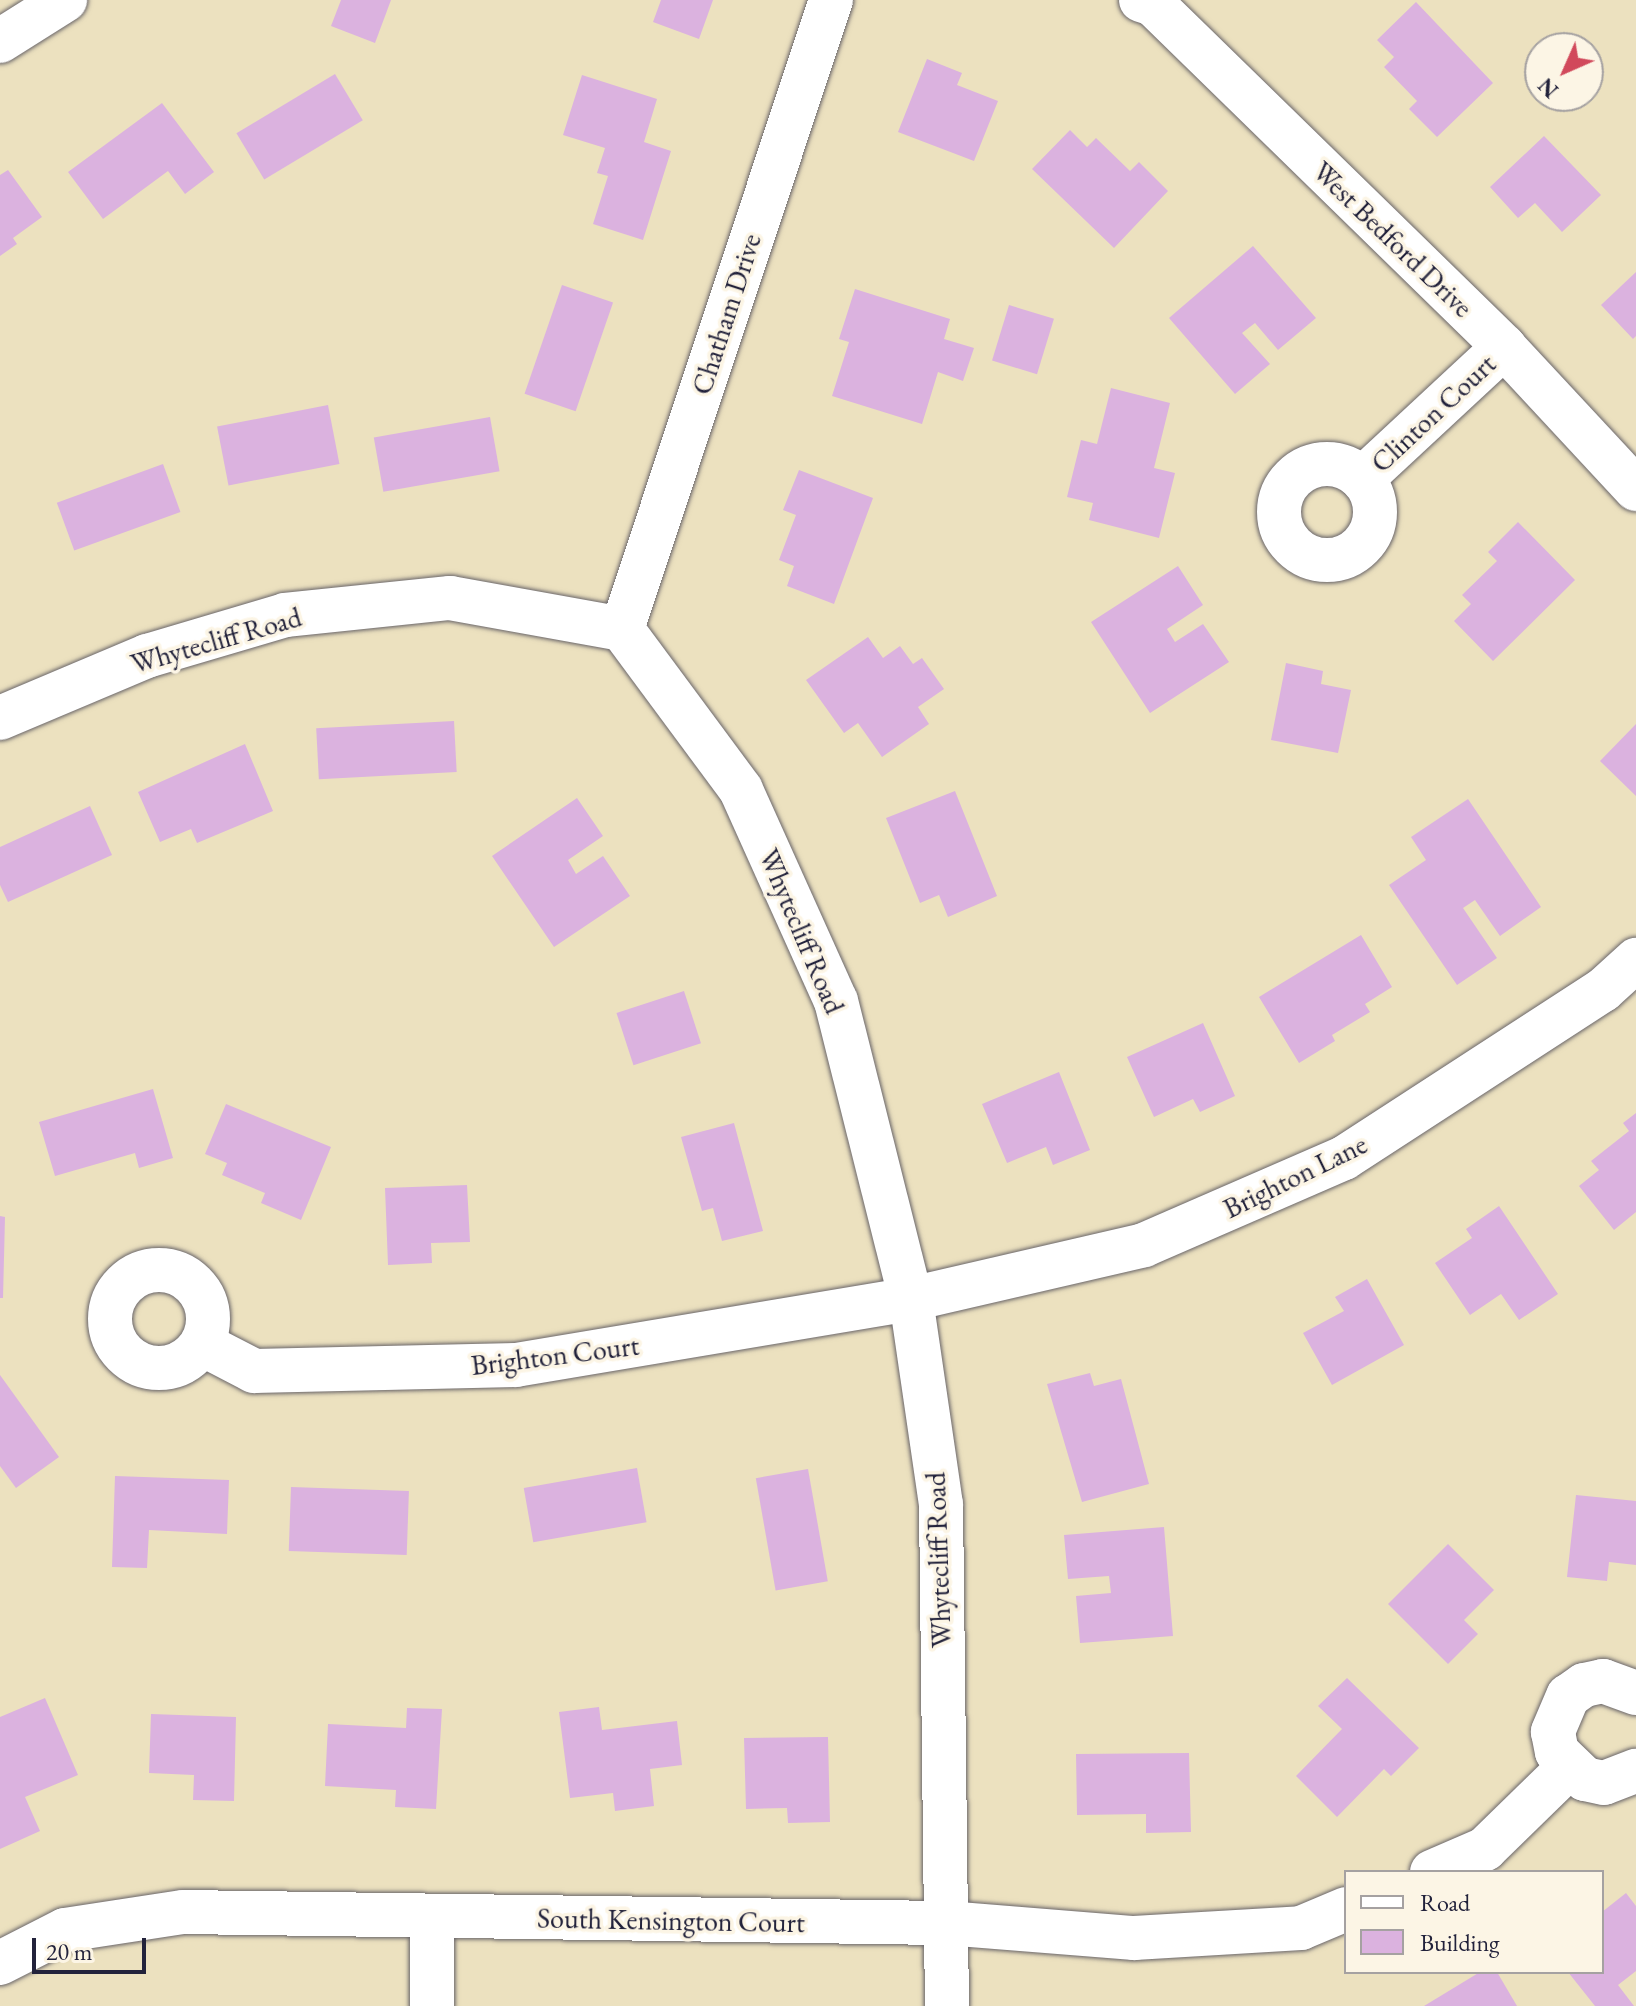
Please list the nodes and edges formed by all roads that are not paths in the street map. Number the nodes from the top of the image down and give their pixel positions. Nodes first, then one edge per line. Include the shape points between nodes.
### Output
1 (65, 0) edge
2 (831, 0) edge
3 (1141, 0) edge
4 (0, 41) edge
5 (1504, 347) junction
6 (1362, 479) dead end
7 (1636, 489) edge
8 (622, 629) junction
9 (0, 718) edge
10 (1636, 960) edge
11 (911, 1299) junction
12 (202, 1344) dead end
13 (1636, 1693) edge
14 (1568, 1768) junction
15 (1636, 1771) edge
16 (1437, 1870) edge
17 (1344, 1910) edge
18 (432, 1917) junction
19 (946, 1923) junction
20 (0, 1963) edge
21 (432, 2006) edge
22 (947, 2006) edge

1 - 4 street
2 - 8 street, Chatham Drive
3 - 5 street, West Bedford Drive via 1153,4
5 - 6 street, Clinton Court
5 - 7 street, West Bedford Drive
8 - 9 street, Whytecliff Road via 450,598 285,615 147,656
8 - 11 street, Whytecliff Road via 741,790 836,1001
10 - 11 street, Brighton Lane via 1603,990 1344,1158 1144,1245
11 - 12 street, Brighton Court via 516,1365 254,1371
11 - 19 street, Whytecliff Road via 941,1504
13 - 14 street via 1603,1681 1568,1696 1553,1732
14 - 15 street via 1604,1783
14 - 16 street via 1485,1849
17 - 19 street, South Kensington Court via 1301,1928 1134,1938
18 - 19 street, South Kensington Court
18 - 20 street, South Kensington Court via 183,1912 65,1930
18 - 21 street
19 - 22 street, Whytecliff Road

